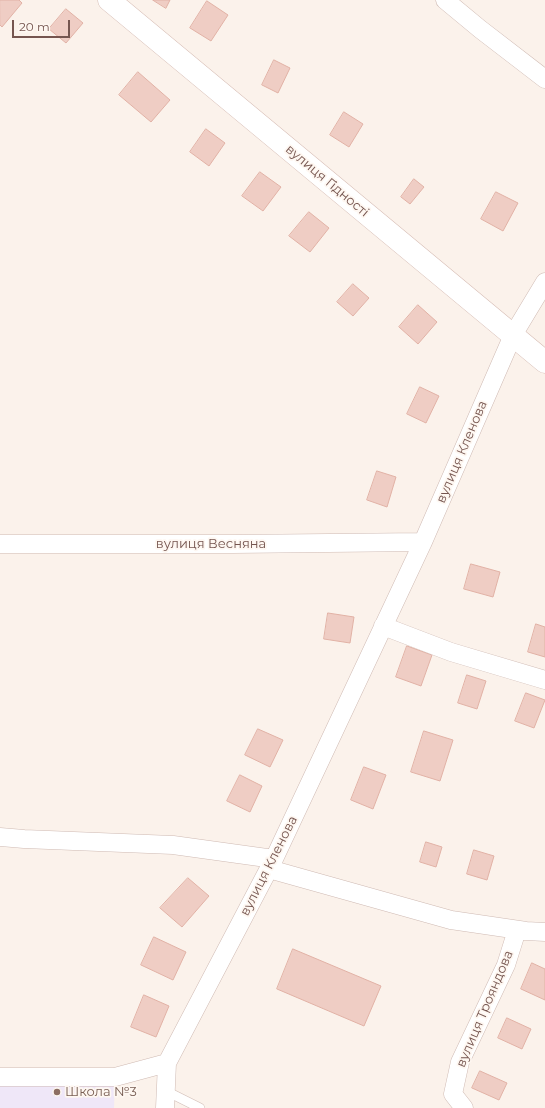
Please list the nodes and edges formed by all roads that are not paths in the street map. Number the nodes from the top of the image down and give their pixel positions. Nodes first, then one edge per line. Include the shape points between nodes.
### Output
1 (109, 0) edge
2 (444, 0) edge
3 (545, 79) edge
4 (545, 282) edge
5 (513, 335) junction
6 (545, 362) edge
7 (423, 542) junction
8 (0, 544) edge
9 (383, 626) junction
10 (545, 680) edge
11 (0, 836) edge
12 (272, 864) junction
13 (517, 930) junction
14 (545, 932) edge
15 (167, 1063) junction
16 (0, 1076) edge
17 (166, 1100) edge
18 (200, 1108) edge
19 (464, 1108) edge

1 - 5 street, вулиця Гідності
2 - 3 street
4 - 5 street, вулиця Кленова
5 - 6 street, вулиця Гідності
5 - 7 street, вулиця Кленова
7 - 8 street, вулиця Весняна
7 - 9 street, вулиця Кленова
9 - 10 street via 451,652
9 - 12 street, вулиця Кленова
11 - 12 street via 173,845
12 - 13 street via 452,920
12 - 15 street, вулиця Кленова
13 - 14 street
13 - 19 street, вулиця Трояндова via 506,965 460,1062 454,1094
15 - 16 street via 115,1077
15 - 17 street, вулиця Кленова
17 - 18 lane

